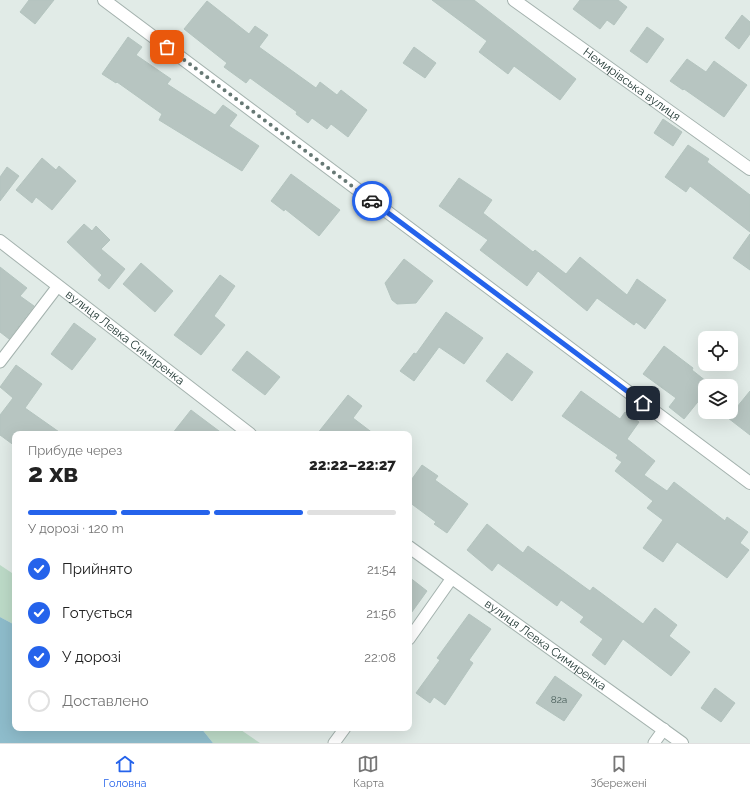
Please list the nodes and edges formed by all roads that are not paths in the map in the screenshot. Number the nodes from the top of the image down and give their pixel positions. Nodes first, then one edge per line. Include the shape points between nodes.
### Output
1 (104, 0) edge
2 (514, 0) edge
3 (750, 169) edge
4 (0, 241) edge
5 (58, 286) junction
6 (0, 362) edge
7 (246, 431) edge
8 (750, 483) edge
9 (412, 549) edge
10 (452, 578) junction
11 (412, 635) edge
12 (664, 729) junction
13 (343, 731) edge
14 (334, 743) edge
15 (654, 743) edge
16 (682, 743) edge

1 - 8 street
2 - 3 street, Немирівська вулиця
4 - 5 street, вулиця Левка Симиренка
5 - 6 lane
5 - 7 street, вулиця Левка Симиренка
9 - 10 street, вулиця Левка Симиренка
10 - 11 lane
10 - 12 street, вулиця Левка Симиренка
12 - 15 lane
12 - 16 street, вулиця Левка Симиренка
13 - 14 lane

